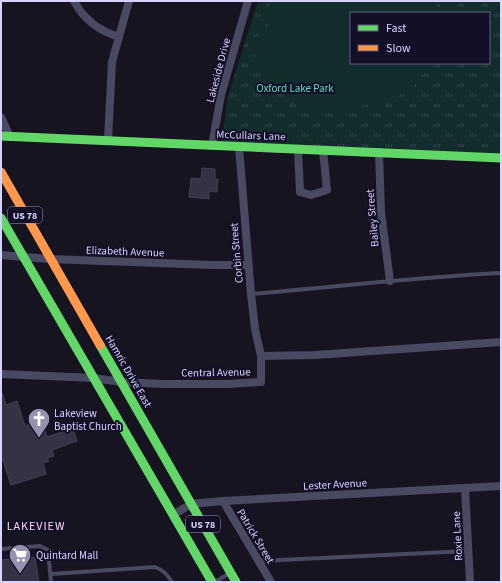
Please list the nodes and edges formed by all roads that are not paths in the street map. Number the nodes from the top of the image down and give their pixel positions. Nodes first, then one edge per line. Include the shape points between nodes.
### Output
1 (74, 1) edge
2 (129, 1) edge
3 (248, 1) edge
4 (119, 37) junction
5 (1, 117) edge
6 (5, 136) edge
7 (108, 140) junction
8 (212, 146) junction
9 (239, 147) junction
10 (298, 149) junction
11 (323, 150) junction
12 (379, 152) junction
13 (501, 158) edge
14 (1, 172) edge
15 (1, 218) edge
16 (1, 255) edge
17 (22, 256) junction
18 (50, 259) junction
19 (248, 264) junction
20 (501, 273) edge
21 (390, 281) junction
22 (251, 294) junction
23 (501, 342) edge
24 (261, 356) junction
25 (1, 374) edge
26 (94, 378) junction
27 (121, 382) junction
28 (501, 486) edge
29 (465, 488) junction
30 (223, 501) junction
31 (191, 504) junction
32 (173, 515) junction
33 (1, 549) edge
34 (468, 551) junction
35 (259, 562) junction
36 (230, 572) junction
37 (51, 574) junction
38 (51, 582) edge
39 (172, 582) edge
40 (214, 582) edge
41 (236, 582) edge
42 (271, 582) edge
43 (470, 582) edge

1 - 4 street via 90,22 103,31
2 - 4 street
3 - 8 street, Lakeside Drive via 221,95
4 - 7 street via 111,72
5 - 6 street
6 - 7 main road, McCullars Lane
7 - 8 main road, McCullars Lane
8 - 9 main road, McCullars Lane
9 - 10 main road, McCullars Lane
9 - 19 street, Corbin Street
10 - 11 main road, McCullars Lane
10 - 11 street via 300,192 311,195 327,190
11 - 12 main road, McCullars Lane
12 - 13 main road, McCullars Lane
12 - 21 street, Bailey Street via 381,212
14 - 18 main road, Hamric Drive East / US 78
15 - 17 main road, US 78
16 - 17 street, Elizabeth Avenue
17 - 18 street, Elizabeth Avenue
17 - 26 main road, US 78
18 - 19 street, Elizabeth Avenue
18 - 27 main road, Hamric Drive East / US 78
19 - 22 street, Corbin Street
20 - 21 lane
21 - 22 lane
22 - 24 street, Corbin Street
23 - 24 street, Central Avenue via 314,355
24 - 27 street, Central Avenue via 261,382
25 - 26 street, Central Avenue
26 - 27 street, Central Avenue
26 - 32 main road, US 78
27 - 31 main road, Hamric Drive East / US 78
28 - 29 street, Lester Avenue
29 - 30 street, Lester Avenue
29 - 34 street, Roxie Lane
30 - 31 street, Lester Avenue
30 - 35 street, Patrick Street
31 - 32 street, Lester Avenue
31 - 36 main road, Hamric Drive East / US 78
32 - 40 main road, US 78
33 - 37 lane via 40,546 48,550
34 - 35 lane
34 - 43 street, Roxie Lane
35 - 42 street, Patrick Street
36 - 40 lane
36 - 41 main road, Hamric Drive East / US 78
37 - 38 lane
37 - 39 lane via 154,567 168,575

